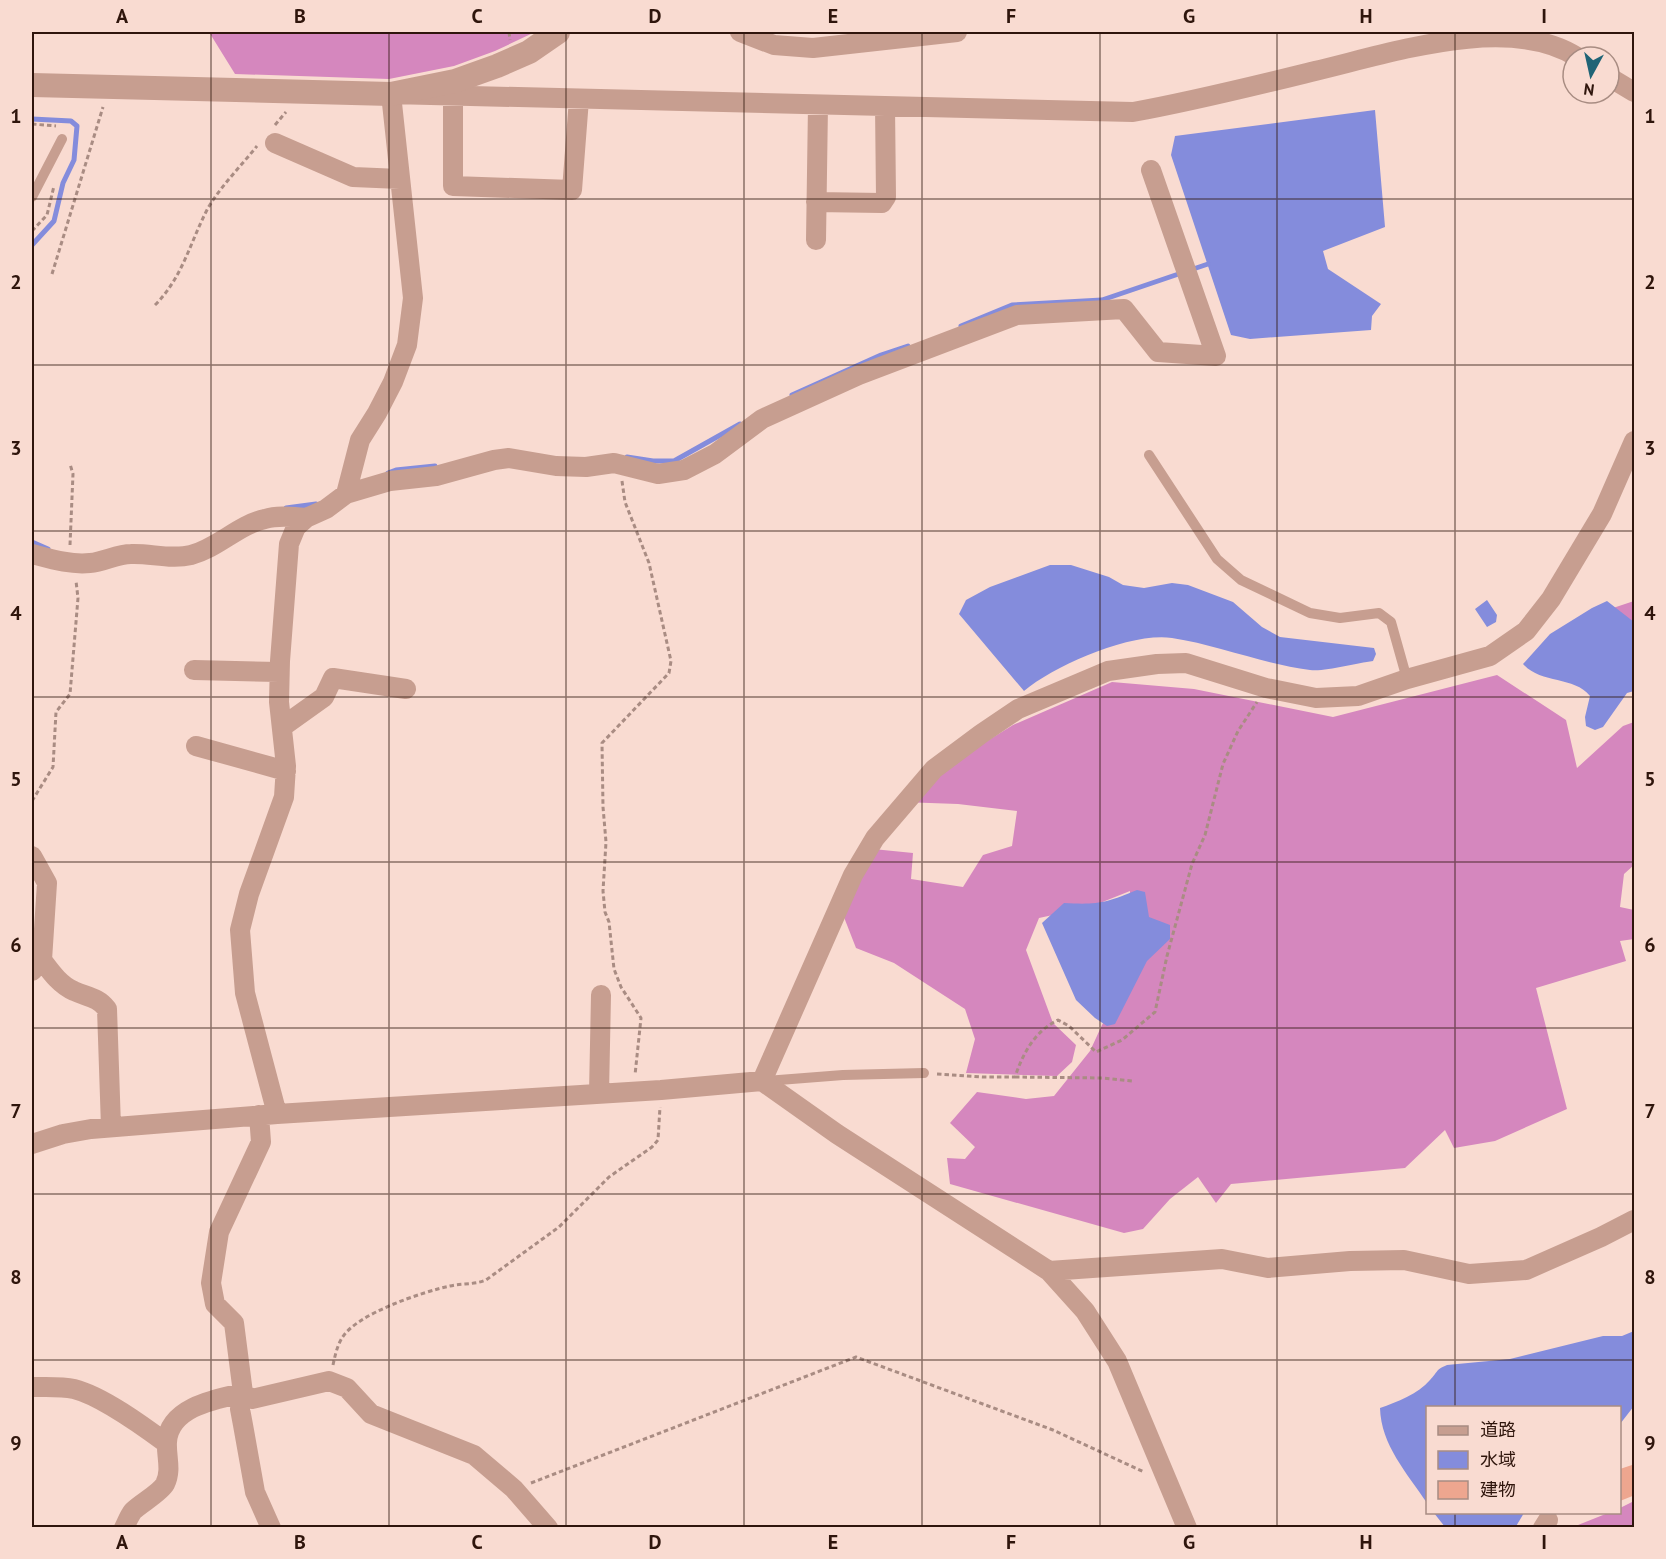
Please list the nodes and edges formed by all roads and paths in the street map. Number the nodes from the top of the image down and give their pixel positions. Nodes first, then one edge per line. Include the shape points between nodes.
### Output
1 (558, 32) edge
2 (740, 32) edge
3 (957, 32) edge
4 (1561, 51) edge
5 (1621, 84) edge
6 (32, 85) edge
7 (128, 87) junction
8 (295, 91) junction
9 (1635, 92) edge
10 (391, 94) junction
11 (453, 96) junction
12 (579, 99) junction
13 (818, 105) junction
14 (885, 106) junction
15 (62, 139) dead end
16 (268, 139) junction
17 (1151, 170) dead end
18 (400, 179) junction
19 (32, 197) edge
20 (816, 202) junction
21 (816, 240) dead end
22 (52, 274) dead end
23 (155, 305) dead end
24 (1635, 441) edge
25 (1149, 455) dead end
26 (70, 464) dead end
27 (624, 465) junction
28 (346, 495) junction
29 (306, 518) junction
30 (32, 554) edge
31 (71, 562) junction
32 (194, 669) dead end
33 (279, 672) junction
34 (1407, 679) junction
35 (1266, 688) junction
36 (406, 689) dead end
37 (282, 727) junction
38 (196, 746) dead end
39 (286, 771) junction
40 (32, 801) edge
41 (32, 856) edge
42 (37, 966) edge
43 (601, 995) dead end
44 (924, 1073) joint
45 (1015, 1077) junction
46 (1132, 1081) dead end
47 (762, 1082) junction
48 (662, 1090) junction
49 (636, 1092) junction
50 (599, 1094) junction
51 (268, 1115) junction
52 (111, 1127) junction
53 (32, 1144) edge
54 (1635, 1220) edge
55 (1049, 1271) junction
56 (329, 1381) junction
57 (32, 1387) edge
58 (243, 1393) junction
59 (166, 1443) junction
60 (1168, 1483) junction
61 (514, 1489) junction
62 (124, 1527) edge
63 (271, 1527) edge
64 (548, 1527) edge
65 (1187, 1527) edge

1 - 10 street via 529,52 496,66 455,81
2 - 3 street via 774,45 813,48
4 - 14 street via 1540,42 1457,39 1412,46 1196,101 1133,112
5 - 9 street
6 - 7 street
7 - 8 street
7 - 22 path via 127,99 103,107
8 - 10 street
8 - 16 path via 289,108
10 - 11 street
10 - 18 street
11 - 12 street
11 - 12 street via 453,186 572,190
12 - 13 street
13 - 14 street
13 - 20 street
14 - 20 street via 886,197 882,203
15 - 19 lane
16 - 18 street via 353,177
16 - 23 path via 210,206 177,278
17 - 27 street via 1216,356 1158,352 1124,309 1017,315 859,375 762,419 715,454 684,470 658,474
18 - 28 street via 413,298 407,345 393,382 360,440
20 - 21 street
24 - 34 street via 1588,540 1526,632 1490,656
25 - 34 lane via 1217,559 1241,580 1310,613 1340,618 1379,614 1391,622
26 - 31 path
27 - 28 street via 556,466 509,458 436,476 390,481
27 - 49 path via 621,482 625,502 649,563 671,661 669,673 602,743 605,912 614,969 640,1018
28 - 29 street
29 - 31 street via 263,519 189,556 130,554 91,563
29 - 33 street via 296,527 289,544
30 - 31 street
31 - 40 path via 78,598 70,694 56,712 52,767
32 - 33 street
33 - 37 street
34 - 35 street via 1358,696 1316,698
35 - 45 path via 1238,731 1223,764 1205,835 1192,864 1155,1012 1122,1040 1096,1052 1058,1020 1031,1042
35 - 47 street via 1186,663 1108,671 1018,709 934,769 875,838 853,875
36 - 37 street via 333,678 324,697
37 - 39 street
38 - 39 street
39 - 51 street via 284,797 240,930 245,993
41 - 42 street via 47,883
42 - 52 street via 73,990 101,1001 107,1009
43 - 50 street
44 - 45 path
44 - 47 lane via 843,1074
45 - 46 path
47 - 48 street
47 - 55 street
48 - 49 street
48 - 56 path via 658,1140 652,1147 609,1177 559,1227 486,1280 404,1301 351,1328 339,1344
49 - 50 street
50 - 51 street
51 - 52 street
51 - 58 street via 261,1142 219,1232 211,1283 215,1304 234,1323
52 - 53 street via 63,1134
54 - 55 street via 1526,1270 1468,1274 1404,1260 1268,1268 1222,1259
55 - 60 street via 1085,1311 1117,1360
56 - 58 street via 252,1399
56 - 61 street via 347,1388 371,1414 474,1455
57 - 59 street via 86,1393 135,1420
58 - 59 street via 213,1399 185,1413 170,1428
58 - 63 street via 240,1409 255,1492
59 - 62 street via 169,1464 165,1485 131,1513
60 - 61 path via 1053,1430 856,1357
60 - 65 street
61 - 64 street

